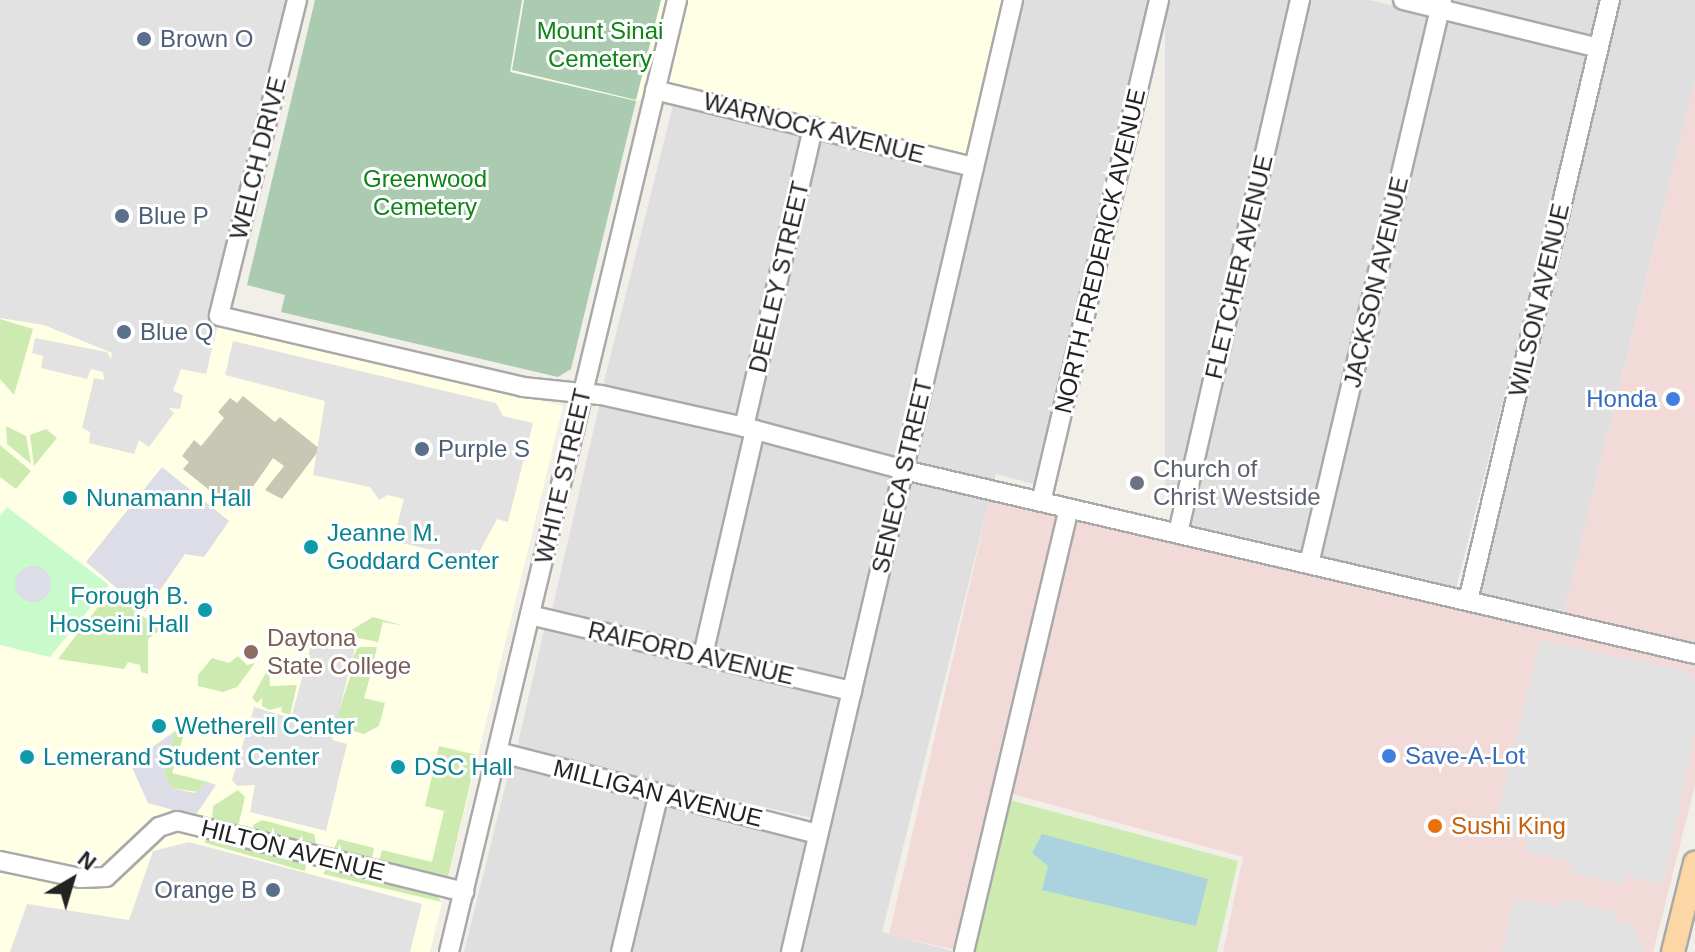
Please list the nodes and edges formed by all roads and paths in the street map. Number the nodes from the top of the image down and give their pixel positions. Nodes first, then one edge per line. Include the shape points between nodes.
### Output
1 (297, 0) edge
2 (677, 0) edge
3 (1013, 0) edge
4 (1159, 0) edge
5 (1300, 0) edge
6 (1403, 0) edge
7 (1610, 0) edge
8 (1441, 4) edge
9 (1598, 48) junction
10 (655, 90) junction
11 (813, 127) junction
12 (974, 167) junction
13 (583, 393) junction
14 (750, 428) junction
15 (904, 470) junction
16 (1041, 502) junction
17 (1069, 508) junction
18 (1178, 533) junction
19 (1309, 564) junction
20 (1468, 601) junction
21 (530, 615) junction
22 (1695, 654) edge
23 (703, 655) junction
24 (852, 691) junction
25 (498, 752) junction
26 (659, 793) junction
27 (818, 834) junction
28 (0, 861) edge
29 (1695, 863) edge
30 (464, 892) junction
31 (1689, 914) edge
32 (449, 952) edge
33 (621, 952) edge
34 (791, 952) edge
35 (964, 952) edge
36 (1673, 952) edge

1 - 13 street, WELCH DRIVE via 219,316 523,387
2 - 10 street, WHITE STREET
3 - 12 street, SENECA STREET
4 - 16 street, NORTH FREDERICK AVENUE
5 - 18 street, FLETCHER AVENUE
6 - 8 street
7 - 9 street, WILSON AVENUE
8 - 9 street
8 - 19 street, JACKSON AVENUE
9 - 20 street, WILSON AVENUE
10 - 11 street, WARNOCK AVENUE
10 - 13 street, WHITE STREET
11 - 12 street, WARNOCK AVENUE
11 - 14 street, DEELEY STREET
12 - 15 street, SENECA STREET
13 - 14 street
13 - 21 street, WHITE STREET
14 - 15 street
14 - 23 street, DEELEY STREET
15 - 16 street
15 - 24 street, SENECA STREET
16 - 17 street
17 - 18 street
17 - 35 street
18 - 19 street
19 - 20 street
20 - 22 street
21 - 23 street, RAIFORD AVENUE
21 - 25 street, WHITE STREET
23 - 24 street, RAIFORD AVENUE
24 - 27 street, SENECA STREET
25 - 26 street, MILLIGAN AVENUE
25 - 30 street, WHITE STREET
26 - 27 street, MILLIGAN AVENUE
26 - 33 street
27 - 34 street, SENECA STREET
28 - 30 street, HILTON AVENUE via 80,878 106,877 159,827 177,821
29 - 31 main road
30 - 32 street, WHITE STREET
31 - 36 main road

